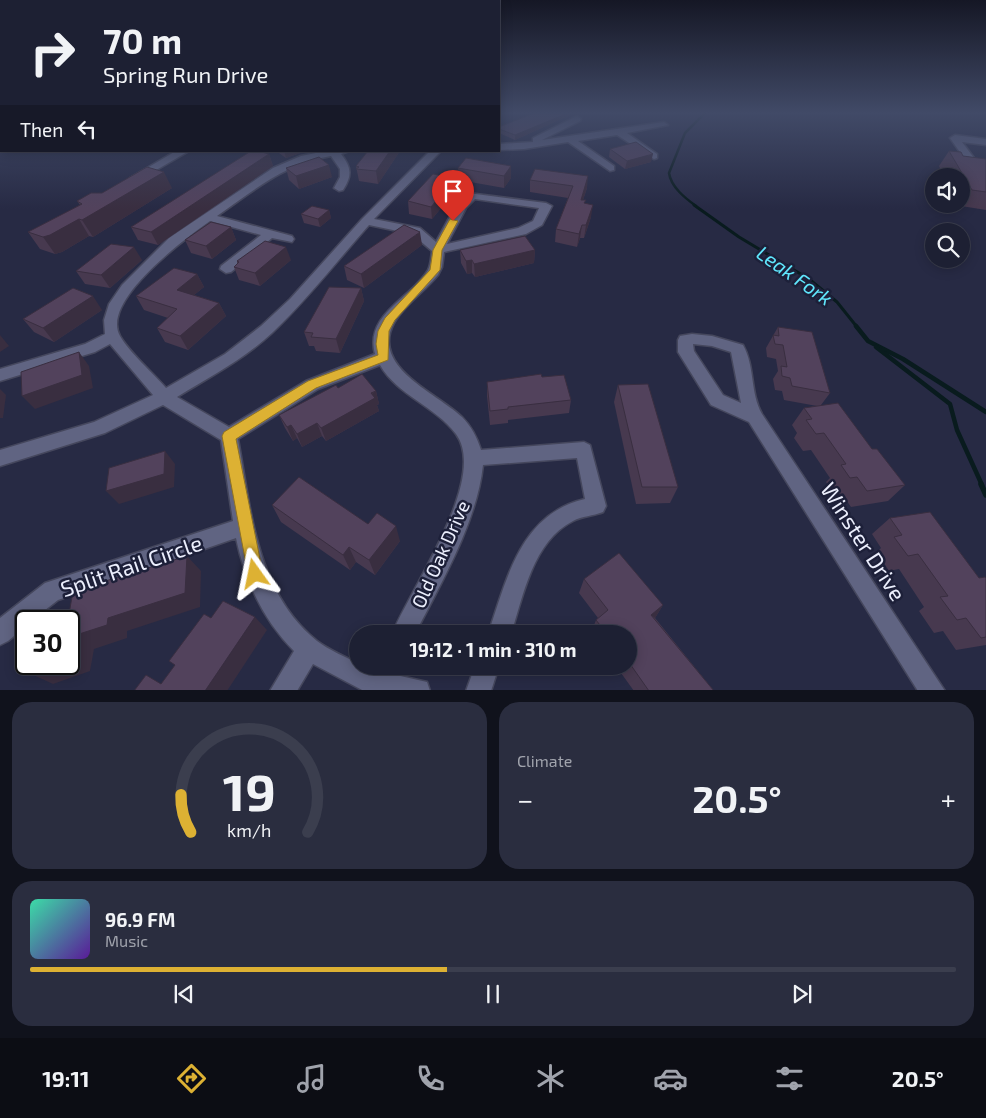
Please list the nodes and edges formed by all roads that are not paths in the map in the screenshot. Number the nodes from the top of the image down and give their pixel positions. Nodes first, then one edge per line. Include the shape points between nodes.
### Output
1 (529, 145) edge
2 (580, 145) edge
3 (638, 145) edge
4 (960, 145) edge
5 (524, 146) joint
6 (500, 147) edge
7 (182, 152) edge
8 (339, 152) edge
9 (435, 152) edge
10 (654, 156) edge
11 (610, 168) dead end
12 (978, 170) edge
13 (124, 185) edge
14 (339, 188) dead end
15 (208, 217) junction
16 (366, 221) junction
17 (270, 234) junction
18 (288, 239) dead end
19 (438, 250) junction
20 (226, 269) dead end
21 (112, 336) junction
22 (384, 357) junction
23 (0, 375) edge
24 (164, 397) junction
25 (756, 417) junction
26 (229, 436) junction
27 (0, 458) edge
28 (474, 458) junction
29 (245, 526) junction
30 (408, 625) edge
31 (502, 625) edge
32 (0, 633) edge
33 (309, 649) junction
34 (349, 669) edge
35 (384, 675) edge
36 (484, 675) edge
37 (282, 690) edge
38 (418, 690) edge
39 (478, 690) edge
40 (933, 690) edge

1 - 5 street
2 - 11 street
3 - 10 street
4 - 12 street
5 - 6 street
7 - 13 street
8 - 14 street via 347,174
8 - 15 street via 311,156 288,164
9 - 16 street
15 - 17 street
15 - 21 street via 162,251 127,288 114,307
16 - 19 street via 416,231
16 - 24 street via 266,330 230,358
17 - 18 street
17 - 20 street
19 - 19 street via 522,231 538,223 546,206 472,195 461,207
19 - 22 street via 435,270 390,318 381,344
21 - 23 street via 90,348
21 - 24 street
22 - 26 street via 312,385
22 - 28 street, Old Oak Drive via 394,372 467,436
24 - 26 street
24 - 27 street via 99,428
25 - 25 street, Winster Drive via 749,406 744,366 738,348 717,341 685,340 686,352 718,400
25 - 40 street, Winster Drive
26 - 29 street
28 - 30 street, Old Oak Drive via 470,489
28 - 31 street via 584,450 596,506 562,516 540,534 529,553
29 - 32 street, Split Rail Circle via 52,591
29 - 33 street via 260,587 275,612
33 - 34 street via 340,668
33 - 37 street
35 - 38 street
36 - 39 street

